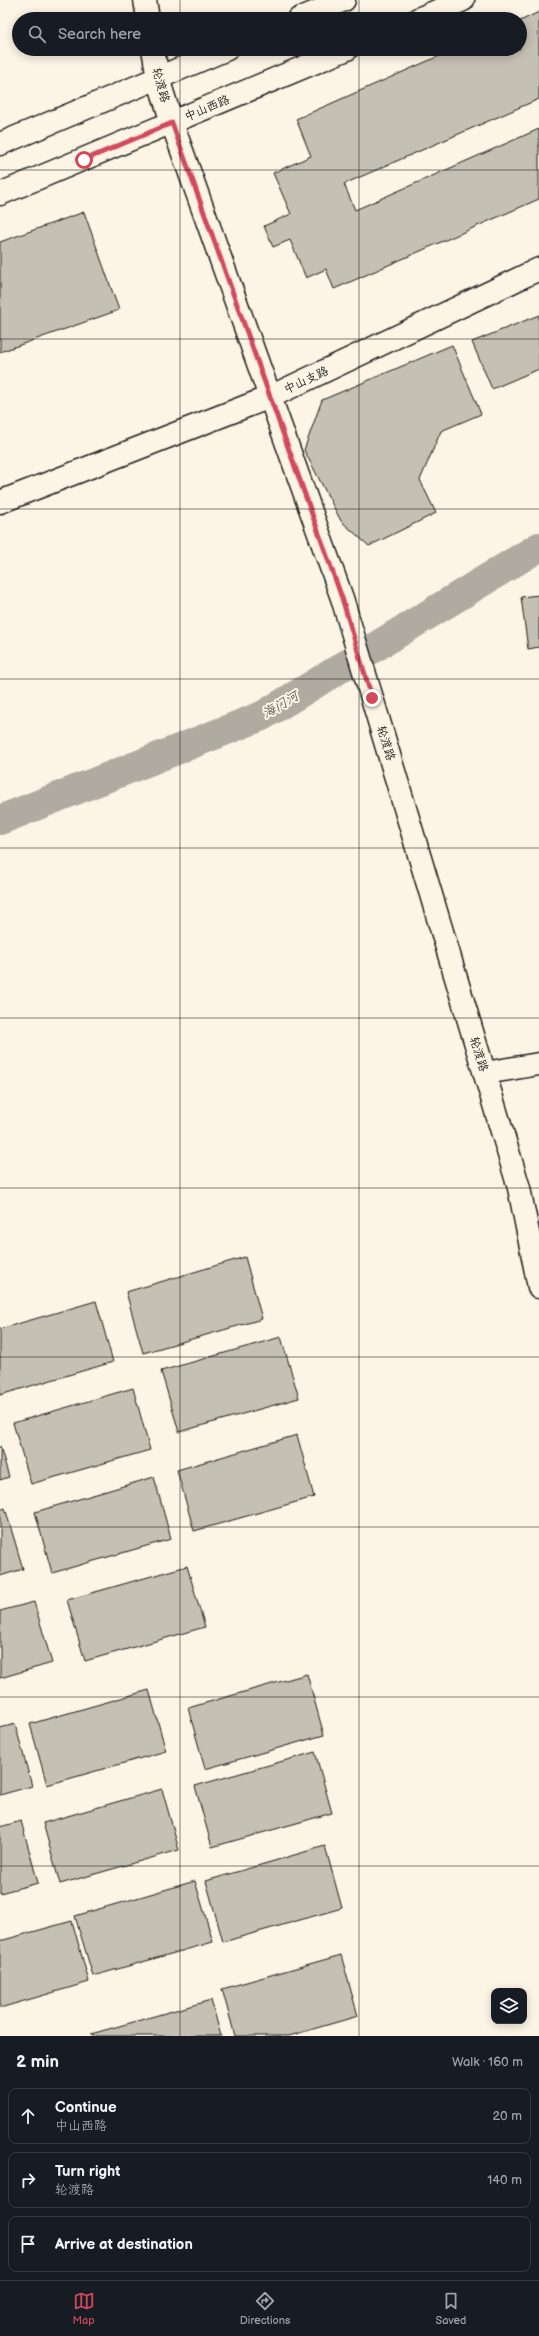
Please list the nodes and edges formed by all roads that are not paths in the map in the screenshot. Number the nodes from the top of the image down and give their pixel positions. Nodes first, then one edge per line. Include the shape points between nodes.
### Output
1 (145, 0) edge
2 (344, 0) edge
3 (463, 0) edge
4 (147, 12) edge
5 (316, 12) edge
6 (435, 12) edge
7 (154, 56) edge
8 (210, 56) edge
9 (330, 56) edge
10 (158, 78) junction
11 (172, 123) junction
12 (0, 144) edge
13 (0, 194) edge
14 (539, 269) edge
15 (270, 397) junction
16 (0, 502) edge
17 (539, 1064) edge
18 (485, 1073) junction
19 (539, 1287) edge

1 - 4 main road
2 - 5 main road
3 - 6 main road
7 - 10 main road, 轮渡路
8 - 10 main road
9 - 11 main road, 中山西路
10 - 11 main road, 轮渡路
10 - 12 main road
11 - 13 main road, 中山西路
11 - 15 main road, 轮渡路
14 - 15 main road, 中山支路
15 - 16 main road, 中山支路
15 - 18 main road, 轮渡路 via 342,598
17 - 18 main road
18 - 19 main road, 轮渡路 via 519,1188

